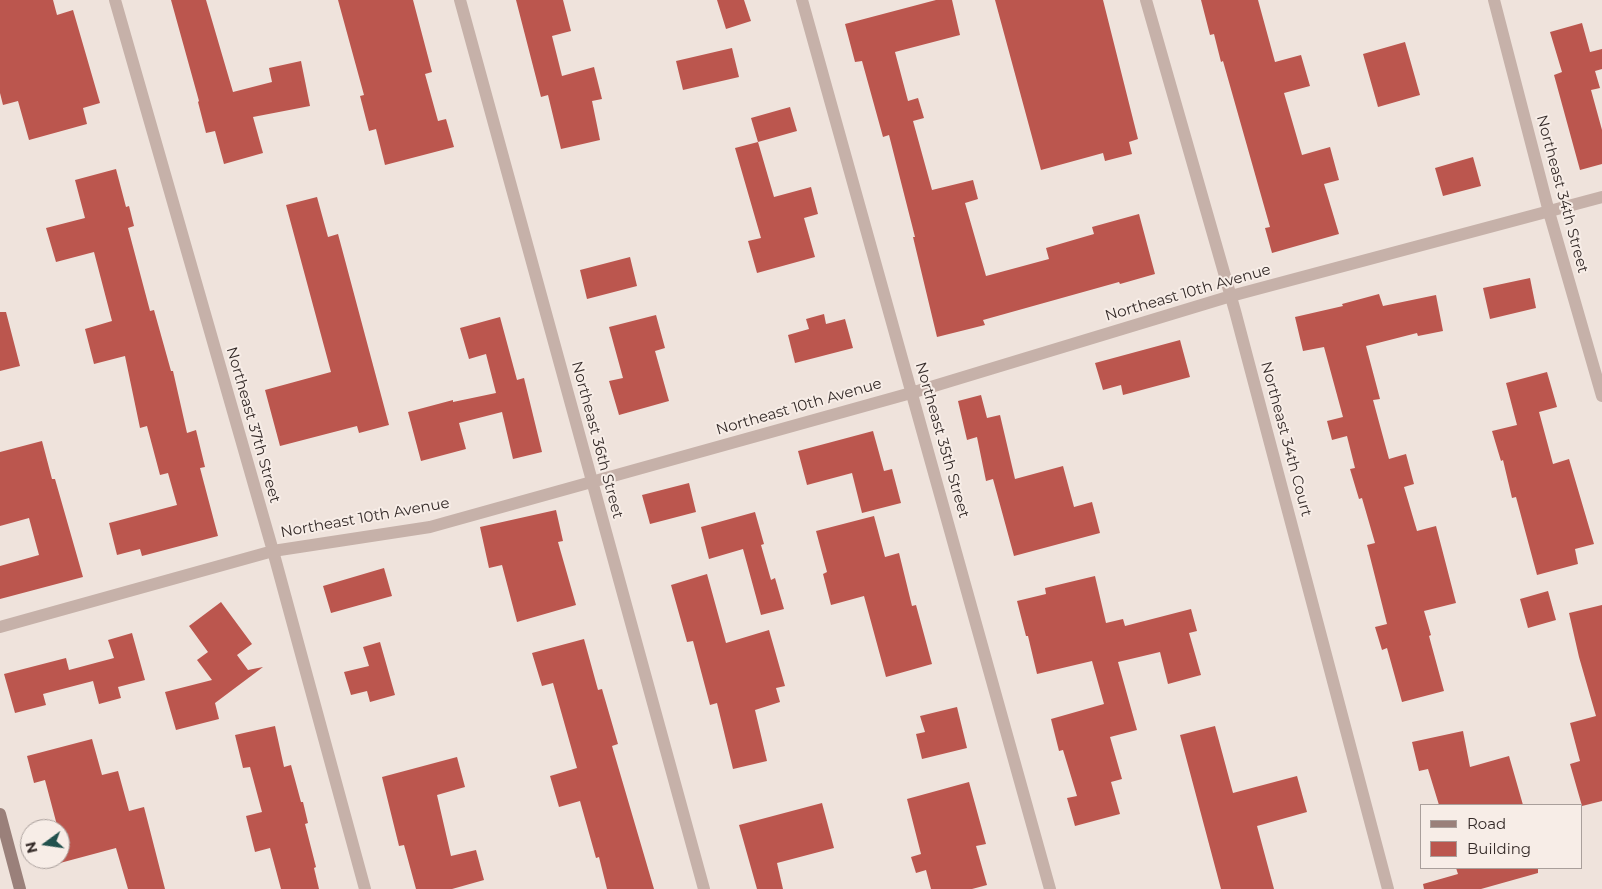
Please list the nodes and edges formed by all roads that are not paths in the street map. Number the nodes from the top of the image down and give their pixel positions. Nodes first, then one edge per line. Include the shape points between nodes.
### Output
1 (115, 0) edge
2 (460, 0) edge
3 (802, 0) edge
4 (1146, 0) edge
5 (1494, 0) edge
6 (1602, 197) edge
7 (1549, 212) junction
8 (1231, 296) junction
9 (912, 392) junction
10 (1602, 396) edge
11 (592, 482) junction
12 (273, 551) junction
13 (0, 627) edge
14 (0, 814) edge
15 (20, 889) edge
16 (365, 889) edge
17 (704, 889) edge
18 (1050, 889) edge
19 (1388, 889) edge

1 - 12 street, Northeast 37th Street
2 - 11 street, Northeast 36th Street
3 - 9 street, Northeast 35th Street
4 - 8 street, Northeast 34th Court
5 - 7 street, Northeast 34th Street
6 - 7 street, Northeast 10th Avenue
7 - 8 street, Northeast 10th Avenue
7 - 10 street, Northeast 34th Street
8 - 9 street, Northeast 10th Avenue
8 - 19 street, Northeast 34th Court
9 - 11 street, Northeast 10th Avenue
9 - 18 street, Northeast 35th Street
11 - 12 street, Northeast 10th Avenue via 430,527
11 - 17 street, Northeast 36th Street
12 - 13 street, Northeast 10th Avenue
12 - 16 street, Northeast 37th Street
14 - 15 street

